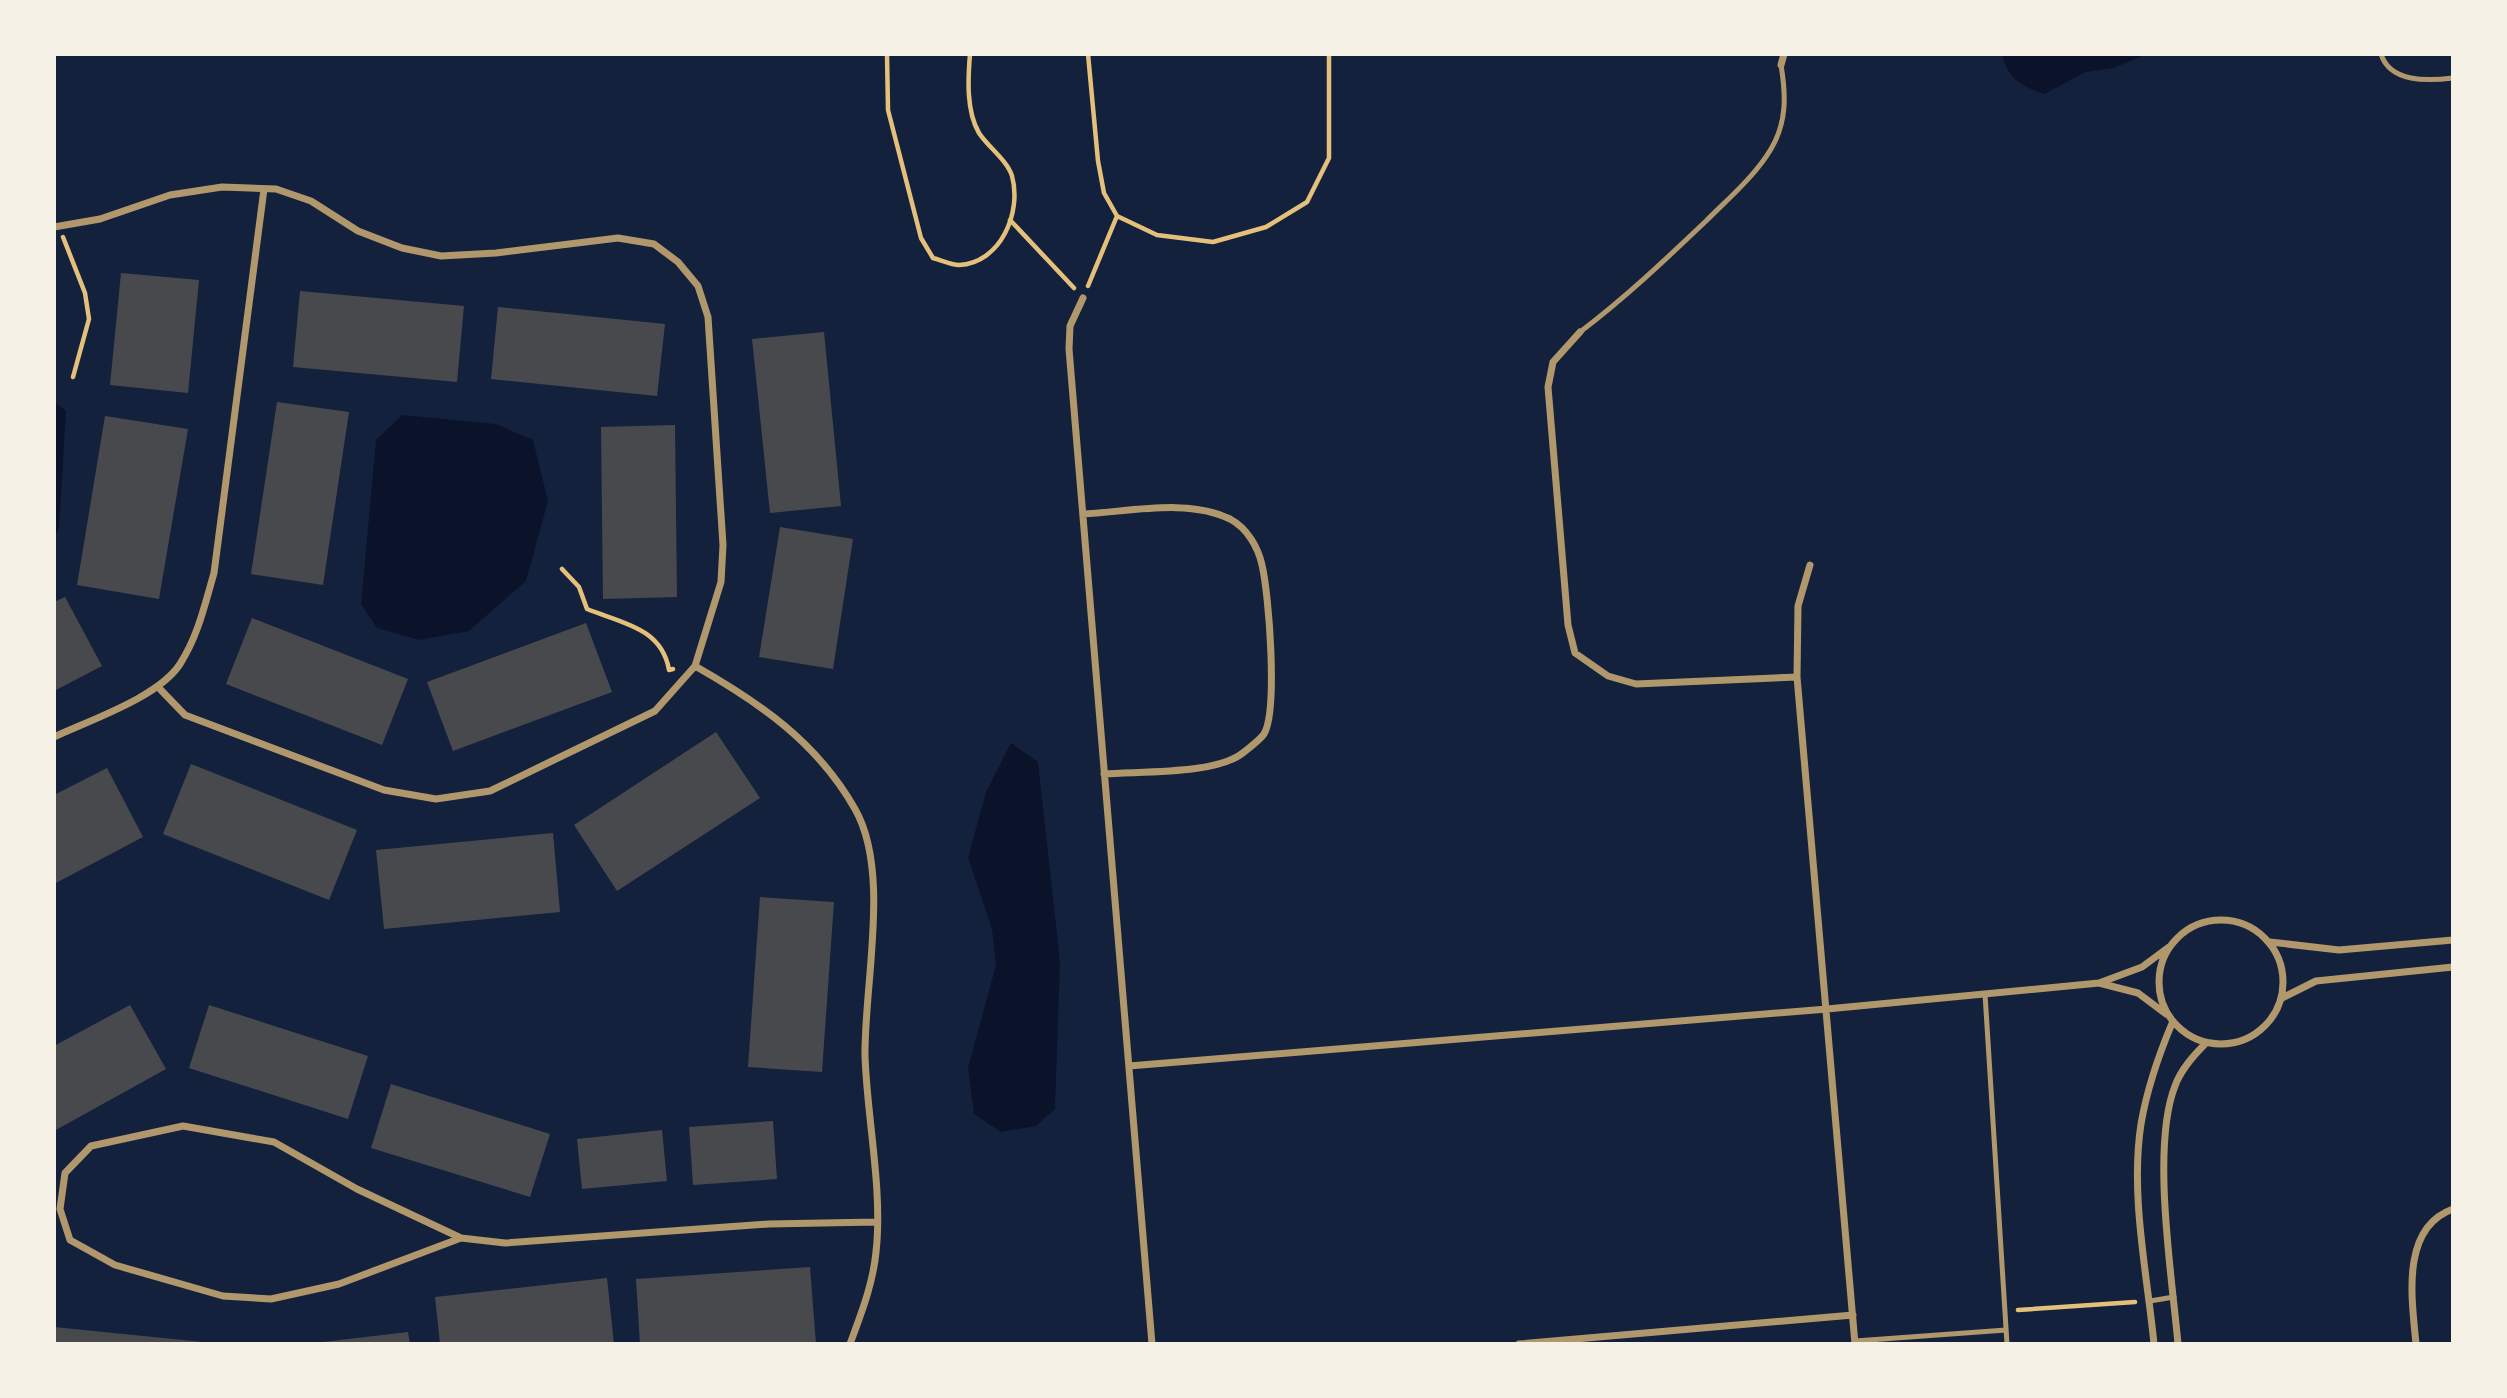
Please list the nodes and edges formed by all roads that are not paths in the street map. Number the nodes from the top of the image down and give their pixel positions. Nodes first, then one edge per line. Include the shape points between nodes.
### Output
1 (1784, 54) edge
2 (2381, 54) edge
3 (1781, 65) joint
4 (2453, 78) edge
5 (264, 188) junction
6 (56, 227) edge
7 (1083, 298) road end
8 (1580, 332) joint
9 (1083, 514) junction
10 (1810, 565) dead end
11 (695, 666) junction
12 (1797, 677) junction
13 (158, 687) junction
14 (54, 737) edge
15 (1104, 774) junction
16 (2453, 940) edge
17 (2270, 942) junction
18 (2169, 947) junction
19 (2453, 967) edge
20 (2099, 983) junction
21 (1985, 994) junction
22 (2282, 998) junction
23 (1827, 1009) junction
24 (2170, 1018) junction
25 (2206, 1043) junction
26 (1129, 1066) junction
27 (2453, 1209) edge
28 (876, 1222) junction
29 (461, 1238) junction
30 (2174, 1297) junction
31 (2150, 1301) junction
32 (1853, 1315) junction
33 (2006, 1330) junction
34 (1855, 1343) edge
35 (850, 1344) edge
36 (1152, 1344) edge
37 (1519, 1344) edge
38 (2007, 1344) edge
39 (2154, 1344) edge
40 (2178, 1344) edge
41 (2416, 1344) edge

1 - 3 street
2 - 4 lane via 2384,65 2404,78
3 - 8 lane via 1787,98 1771,149 1732,195 1630,294
5 - 6 street via 222,187 170,195 100,219
5 - 11 street via 311,201 358,231 402,248 441,256 618,238 654,244 678,262 698,286 708,317 723,545 721,582
5 - 13 street via 214,573 199,627 179,666
7 - 9 street via 1070,326 1069,349
8 - 12 street via 1553,362 1548,387 1568,625 1575,653 1608,676 1636,684
9 - 15 street
9 - 15 street via 1179,509 1213,512 1233,521 1251,537 1262,565 1272,680 1272,706 1264,734 1242,755 1210,766
10 - 12 street via 1798,606
11 - 13 street via 655,711 490,791 436,799 384,790 185,715
11 - 28 street via 792,729 826,764 857,811 873,863 865,1056
12 - 23 street
13 - 14 street
15 - 26 street
16 - 17 street via 2339,950
17 - 18 street via 2246,925 2218,919 2191,928
17 - 22 street via 2280,959
18 - 20 street via 2142,967
18 - 24 street via 2158,981
19 - 22 street via 2316,981
20 - 21 street
20 - 24 street via 2138,993
21 - 23 street
21 - 33 lane
22 - 25 street via 2274,1016 2245,1040 2226,1045
23 - 26 street
23 - 32 street
24 - 25 street via 2191,1037
24 - 31 street via 2141,1124 2138,1182
25 - 30 street via 2175,1086 2164,1134
26 - 36 street
27 - 41 street via 2440,1214 2424,1230 2415,1255
28 - 29 street via 769,1224 505,1242
28 - 35 street via 874,1264
29 - 29 street via 357,1189 274,1142 183,1126 91,1146 65,1173 60,1209 70,1240 115,1265 223,1296 271,1299 339,1284
30 - 31 lane
30 - 40 street
31 - 39 street
32 - 34 street
32 - 37 street
33 - 34 lane
33 - 38 lane

